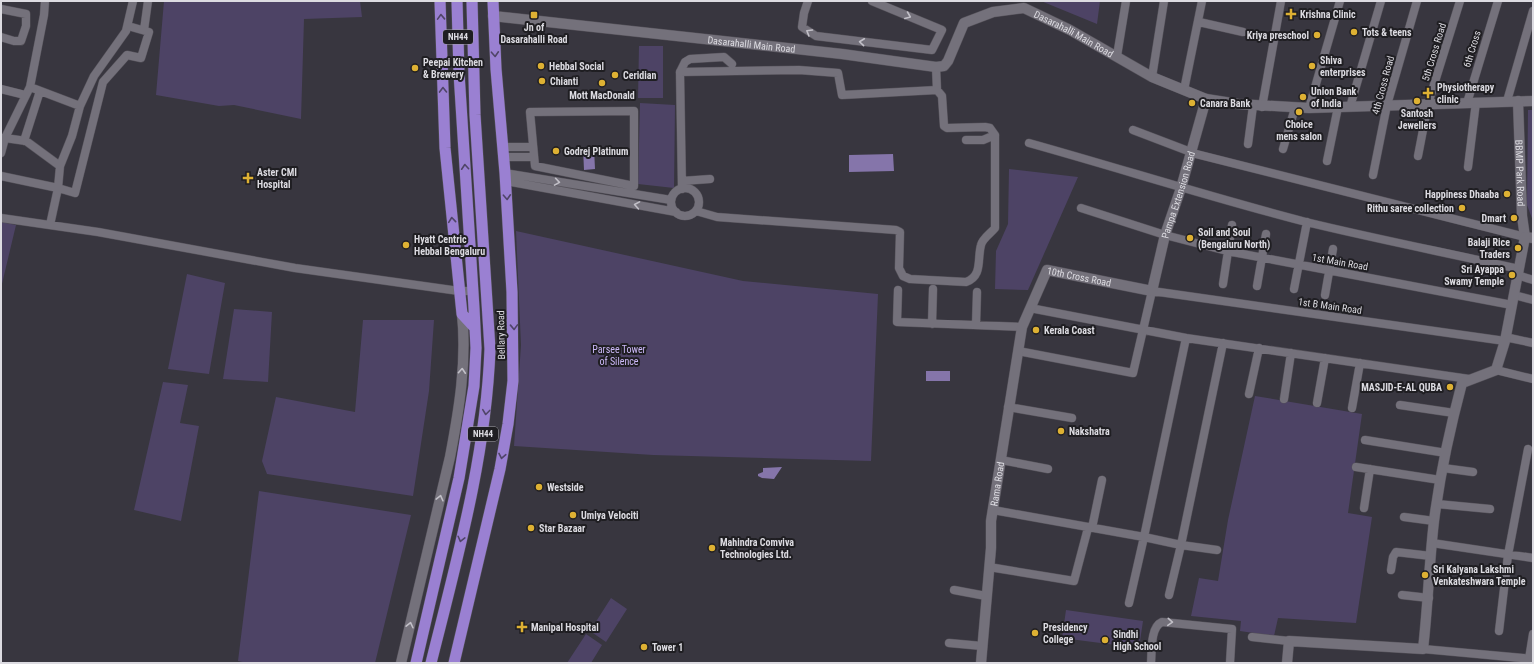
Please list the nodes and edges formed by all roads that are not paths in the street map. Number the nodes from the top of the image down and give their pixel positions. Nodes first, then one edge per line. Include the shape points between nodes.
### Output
1 (45, 1) edge
2 (133, 1) edge
3 (148, 1) edge
4 (440, 1) edge
5 (457, 1) edge
6 (472, 1) edge
7 (808, 1) edge
8 (872, 1) edge
9 (1126, 1) edge
10 (1164, 1) edge
11 (1202, 1) edge
12 (1281, 1) edge
13 (1340, 1) edge
14 (1381, 1) edge
15 (1418, 1) edge
16 (1460, 1) edge
17 (1498, 1) edge
18 (493, 2) edge
19 (1023, 5) edge
20 (1, 9) edge
21 (1533, 11) edge
22 (493, 16) junction
23 (1199, 22) junction
24 (128, 26) junction
25 (144, 30) junction
26 (1243, 32) dead end
27 (1, 37) edge
28 (832, 38) junction
29 (843, 40) junction
30 (830, 53) junction
31 (842, 54) junction
32 (1117, 56) junction
33 (732, 64) dead end
34 (936, 67) junction
35 (680, 72) junction
36 (1152, 77) junction
37 (30, 87) junction
38 (1, 89) edge
39 (937, 90) junction
40 (1184, 90) junction
41 (40, 91) junction
42 (25, 95) junction
43 (1206, 99) junction
44 (1507, 101) junction
45 (1518, 101) junction
46 (1533, 101) edge
47 (1472, 102) junction
48 (1428, 104) junction
49 (1387, 105) junction
50 (80, 106) junction
51 (1258, 106) junction
52 (1338, 107) junction
53 (1350, 107) junction
54 (1295, 108) junction
55 (1309, 108) junction
56 (1133, 130) dead end
57 (995, 135) junction
58 (3, 138) edge
59 (966, 140) dead end
60 (24, 141) junction
61 (1029, 143) dead end
62 (1248, 144) dead end
63 (533, 147) junction
64 (1283, 149) dead end
65 (503, 152) junction
66 (1191, 152) junction
67 (1, 154) edge
68 (1418, 156) dead end
69 (534, 157) junction
70 (1327, 161) dead end
71 (60, 166) junction
72 (1468, 167) dead end
73 (1372, 175) dead end
74 (1, 176) edge
75 (505, 177) junction
76 (710, 179) dead end
77 (682, 185) junction
78 (58, 188) junction
79 (1181, 188) junction
80 (671, 200) junction
81 (1081, 208) dead end
82 (696, 211) junction
83 (676, 212) junction
84 (1, 218) edge
85 (1307, 222) junction
86 (50, 225) junction
87 (1232, 225) dead end
88 (1266, 234) dead end
89 (1164, 235) junction
90 (1529, 238) edge
91 (1333, 249) dead end
92 (1227, 251) junction
93 (1261, 258) junction
94 (1299, 265) junction
95 (1329, 270) junction
96 (1518, 272) junction
97 (1533, 280) edge
98 (1223, 284) dead end
99 (1257, 286) dead end
100 (933, 289) dead end
101 (1294, 289) dead end
102 (898, 290) dead end
103 (460, 291) junction
104 (473, 291) junction
105 (1152, 291) junction
106 (977, 292) dead end
107 (1325, 295) dead end
108 (1513, 300) junction
109 (1533, 300) edge
110 (1030, 308) junction
111 (462, 314) junction
112 (932, 324) junction
113 (976, 325) junction
114 (1022, 327) junction
115 (475, 328) junction
116 (1143, 329) junction
117 (1186, 338) junction
118 (1505, 339) junction
119 (1223, 343) junction
120 (1533, 343) edge
121 (1259, 348) junction
122 (1018, 351) junction
123 (1291, 353) junction
124 (1325, 358) junction
125 (1360, 363) junction
126 (1496, 370) junction
127 (1469, 379) junction
128 (1533, 379) edge
129 (1249, 394) dead end
130 (1284, 399) dead end
131 (1317, 403) dead end
132 (1400, 405) dead end
133 (1008, 407) junction
134 (1352, 408) dead end
135 (1454, 413) junction
136 (1072, 418) dead end
137 (1365, 440) dead end
138 (1528, 449) dead end
139 (1446, 453) junction
140 (1001, 460) junction
141 (1356, 467) dead end
142 (1443, 468) junction
143 (1048, 469) dead end
144 (1370, 469) junction
145 (1473, 472) dead end
146 (1102, 480) dead end
147 (1440, 480) junction
148 (1437, 504) junction
149 (1364, 508) dead end
150 (1490, 509) dead end
151 (993, 510) junction
152 (1404, 517) dead end
153 (1434, 521) junction
154 (1090, 528) junction
155 (1144, 537) junction
156 (1432, 544) junction
157 (1181, 545) junction
158 (1216, 550) dead end
159 (1508, 554) junction
160 (1431, 556) junction
161 (1533, 558) edge
162 (989, 567) junction
163 (1391, 570) dead end
164 (954, 590) dead end
165 (1169, 595) dead end
166 (1402, 595) dead end
167 (986, 596) junction
168 (1429, 598) junction
169 (1129, 603) dead end
170 (1499, 631) dead end
171 (1533, 634) edge
172 (1252, 637) dead end
173 (1289, 641) junction
174 (949, 643) dead end
175 (982, 646) junction
176 (1423, 649) junction
177 (1531, 659) edge
178 (401, 663) edge
179 (416, 663) edge
180 (431, 663) edge
181 (454, 663) edge
182 (981, 663) edge
183 (1151, 663) edge
184 (1230, 663) edge
185 (1287, 663) edge

1 - 37 street
2 - 24 street
3 - 25 street
103 -> 4 highway via 445,148
104 -> 5 highway, NH44
6 -> 180 highway, Bellary Road / NH44 via 490,334 489,386 476,479
28 -> 7 street via 816,36 802,28
8 -> 29 street via 942,30 940,38 932,50
9 - 32 street
10 - 36 street
11 - 23 street
12 - 51 street
13 - 55 street
14 - 53 street
15 - 49 street, 4th Cross Road
16 - 48 street, 5th Cross Road
17 - 47 street, 6th Cross
18 - 22 highway, Bellary Road
19 - 32 street, Dasarahalli Main Road
19 - 34 street, Dasarahalli Main Road via 993,12 964,24 948,61 944,66
20 - 27 street via 26,14 27,19 21,41
21 - 44 street
22 - 30 street, Dasarahalli Main Road
22 -> 65 highway, Bellary Road
23 - 26 street
23 - 40 street
24 - 25 street
24 - 50 street via 94,76
25 - 78 street via 149,32 141,58 127,55 103,82 75,192
28 - 29 street
28 - 30 street
29 - 31 street
30 - 31 street, Dasarahalli Main Road
31 - 34 street, Dasarahalli Main Road
32 - 36 street, Dasarahalli Main Road
33 - 35 street via 724,57 690,59 685,62
34 - 39 street
35 - 39 street via 799,70 838,73 842,95
35 - 77 street
36 - 40 street, Dasarahalli Main Road
37 - 41 street
37 - 42 street
38 - 42 street
39 - 57 street via 942,96 944,126 985,127 990,128
40 - 43 street, Dasarahalli Main Road
41 - 50 street
41 - 60 street
42 - 58 street
43 - 51 street, Dasarahalli Main Road
43 - 66 street, Pampa Extension Road
44 - 45 street, Dasarahalli Main Road
44 - 47 street, Dasarahalli Main Road
45 - 46 street, Dasarahalli Main Road
45 - 90 street, BBMP Park Road via 1522,216
47 - 48 street, Dasarahalli Main Road
47 - 72 street, 6th Cross
48 - 49 street, Dasarahalli Main Road
48 - 68 street, 5th Cross Road
49 - 53 street, Dasarahalli Main Road
49 - 73 street, 4th Cross Road
50 - 71 street
51 - 54 street, Dasarahalli Main Road
51 - 62 street
52 - 53 street, Dasarahalli Main Road
52 - 55 street, Dasarahalli Main Road
52 - 70 street
54 - 55 street, Dasarahalli Main Road
54 - 64 street
56 - 66 street
57 - 59 street via 983,140
57 - 82 street via 995,228 981,244 977,273 972,280 966,282 910,279 903,276 899,268 900,232 896,230 717,217
58 - 60 street
58 - 67 street
60 - 71 street
61 - 79 street via 1131,171
63 - 65 street
63 - 69 street
63 - 69 street via 530,112 634,111 634,186 535,166
65 - 69 street
65 - 75 highway, Bellary Road
66 - 79 street, Pampa Extension Road
66 - 90 street
71 - 78 street
74 - 78 street
75 -> 80 street
83 -> 75 street
75 -> 181 highway, Bellary Road via 514,381 500,469
76 - 77 street
77 - 80 street
77 - 82 street via 697,195 699,203
78 - 86 street
79 - 85 street
79 - 89 street, Pampa Extension Road
80 - 83 street
81 - 89 street, 1st Main Road
82 - 83 street via 688,216
84 - 86 street
85 - 94 street
85 - 96 street
86 - 103 street via 295,268
87 - 92 street
88 - 93 street
89 - 92 street, 1st Main Road
89 - 105 street, Pampa Extension Road
90 - 96 street, BBMP Park Road
91 - 95 street
92 - 93 street, 1st Main Road
92 - 98 street
93 - 94 street, 1st Main Road
93 - 99 street
94 - 95 street, 1st Main Road
94 - 101 street
95 - 107 street
95 - 108 street, 1st Main Road
96 - 97 street
96 - 108 street, BBMP Park Road
100 - 112 street
102 - 112 street via 897,322
103 - 104 street
103 - 111 highway
104 - 115 highway, NH44
105 - 110 street, 10th Cross Road via 1047,270
105 - 116 street
105 - 118 street, 1st B Main Road
106 - 113 street
108 - 109 street, 1st Main Road
108 - 118 street, BBMP Park Road
110 - 114 street, Rama Road
110 - 116 street
111 - 115 highway
178 -> 111 street via 456,424 463,363
112 - 113 street
113 - 114 street
114 - 122 street, Rama Road
115 - 179 highway, NH44 via 474,386 469,426
116 - 117 street
116 - 122 street via 1133,372
117 - 119 street
117 - 155 street
118 - 120 street, 1st B Main Road
118 - 126 street, BBMP Park Road
119 - 121 street
119 - 157 street
121 - 123 street
121 - 129 street
122 - 133 street, Rama Road
123 - 124 street
123 - 130 street
124 - 125 street
124 - 131 street
125 - 127 street
125 - 134 street
126 - 127 street
126 - 128 street
127 - 135 street via 1462,383
132 - 135 street
133 - 136 street
133 - 140 street, Rama Road
135 - 139 street
137 - 139 street
138 - 159 street
139 - 142 street
140 - 143 street
140 - 151 street, Rama Road
141 - 144 street
142 - 145 street
142 - 147 street
144 - 147 street
144 - 149 street
146 - 154 street
147 - 148 street
148 - 150 street
148 - 153 street
151 - 154 street
151 - 162 street, Rama Road
152 - 153 street
153 - 156 street
154 - 155 street
154 - 162 street via 1074,581
155 - 157 street
155 - 169 street
156 - 159 street
156 - 160 street
157 - 158 street
157 - 165 street
159 - 161 street
159 - 170 street
160 - 163 street via 1396,552
160 - 168 street
162 - 167 street, Rama Road
164 - 167 street
166 - 168 street
167 - 175 street, Rama Road
168 - 176 street
171 - 177 street
172 - 173 street
173 - 176 street
173 - 185 street
174 - 175 street
175 - 182 street, Rama Road
176 - 177 street
183 -> 184 street via 1154,630 1158,623 1162,622 1232,629

